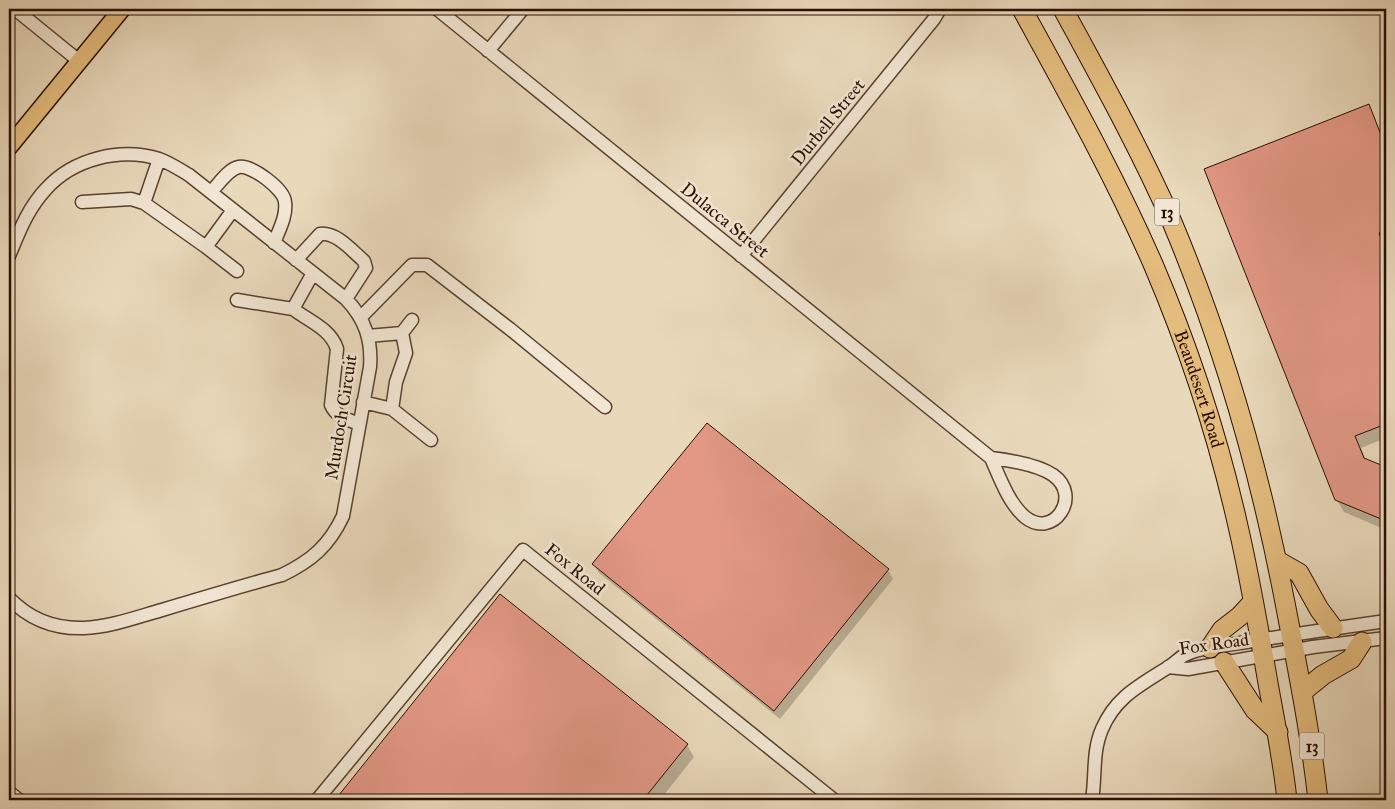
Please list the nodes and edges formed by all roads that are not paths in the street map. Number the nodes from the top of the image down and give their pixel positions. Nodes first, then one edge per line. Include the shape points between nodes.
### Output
1 (15, 9) edge
2 (122, 9) edge
3 (437, 9) edge
4 (523, 9) edge
5 (940, 9) edge
6 (1022, 9) edge
7 (1063, 9) edge
8 (488, 51) junction
9 (79, 61) junction
10 (9, 147) edge
11 (159, 159) junction
12 (210, 192) junction
13 (82, 202) dead end
14 (144, 203) junction
15 (233, 210) junction
16 (274, 242) junction
17 (206, 246) junction
18 (9, 256) edge
19 (741, 256) junction
20 (296, 260) junction
21 (237, 271) dead end
22 (313, 273) junction
23 (237, 300) dead end
24 (346, 300) junction
25 (293, 310) junction
26 (360, 318) junction
27 (412, 320) dead end
28 (402, 333) junction
29 (368, 336) junction
30 (363, 402) junction
31 (605, 407) dead end
32 (392, 409) junction
33 (359, 424) junction
34 (431, 440) dead end
35 (991, 458) junction
36 (1278, 561) junction
37 (9, 598) edge
38 (1254, 602) junction
39 (1386, 622) edge
40 (1333, 628) junction
41 (1386, 638) edge
42 (1293, 642) junction
43 (1362, 642) junction
44 (1262, 647) junction
45 (1210, 648) junction
46 (1224, 662) junction
47 (1168, 667) junction
48 (1302, 692) junction
49 (1278, 732) junction
50 (9, 792) edge
51 (19, 800) edge
52 (317, 800) edge
53 (834, 800) edge
54 (1092, 800) edge
55 (1287, 800) edge
56 (1318, 800) edge

1 - 9 street
2 - 9 main road
3 - 8 street, Dulacca Street
4 - 8 street
5 - 19 street, Durbell Street
6 - 38 highway, Beaudesert Road / 13 via 1107,167 1175,320 1224,469
7 - 36 highway, Beaudesert Road / 13 via 1123,119 1192,272 1233,391
8 - 19 street, Dulacca Street
9 - 10 main road
11 - 12 street, Murdoch Circuit via 176,166
11 - 14 street
11 - 18 street, Murdoch Circuit via 115,155 67,171 33,205
12 - 15 street, Murdoch Circuit
12 - 16 street via 232,170 240,167 252,170 280,190 285,200 285,212
13 - 14 street via 131,199
14 - 17 street
15 - 16 street, Murdoch Circuit
15 - 17 street
16 - 20 street, Murdoch Circuit
17 - 21 street
19 - 35 street, Dulacca Street
20 - 22 street, Murdoch Circuit
20 - 24 street via 320,234 333,235 366,264
22 - 24 street, Murdoch Circuit
22 - 25 street
23 - 25 street
24 - 26 street, Murdoch Circuit
25 - 33 street via 323,329 335,342 331,405 338,415
26 - 29 street, Murdoch Circuit
26 - 31 street via 412,265 427,265
27 - 28 street
28 - 29 street
28 - 32 street via 406,353 397,376
29 - 30 street, Murdoch Circuit via 370,367
30 - 32 street
30 - 33 street, Murdoch Circuit
32 - 34 street
33 - 37 street, Murdoch Circuit via 343,516 319,551 297,568 118,622 85,628 57,626 43,621 19,609
35 - 35 street, Dulacca Street via 1013,461 1057,479 1064,487 1066,499 1057,518 1042,524 1026,518 1016,508
36 - 40 highway via 1299,573
36 - 42 highway, Beaudesert Road / 13
38 - 44 highway, Beaudesert Road / 13
38 - 45 highway via 1222,630
39 - 40 street
40 - 42 street
41 - 43 street
42 - 43 street
42 - 44 street
42 - 48 highway, Beaudesert Road / 13
43 - 48 highway via 1351,659
44 - 45 street, Fox Road
44 - 46 street, Fox Road
44 - 49 highway, Beaudesert Road / 13
45 - 47 street, Fox Road via 1185,654
46 - 47 street, Fox Road via 1188,669
46 - 49 highway via 1255,710
47 - 54 street, Fox Road via 1143,681 1107,718 1096,746
48 - 56 highway, Beaudesert Road / 13
49 - 55 highway, Beaudesert Road / 13
50 - 51 street
52 - 53 street, Fox Road via 523,550

